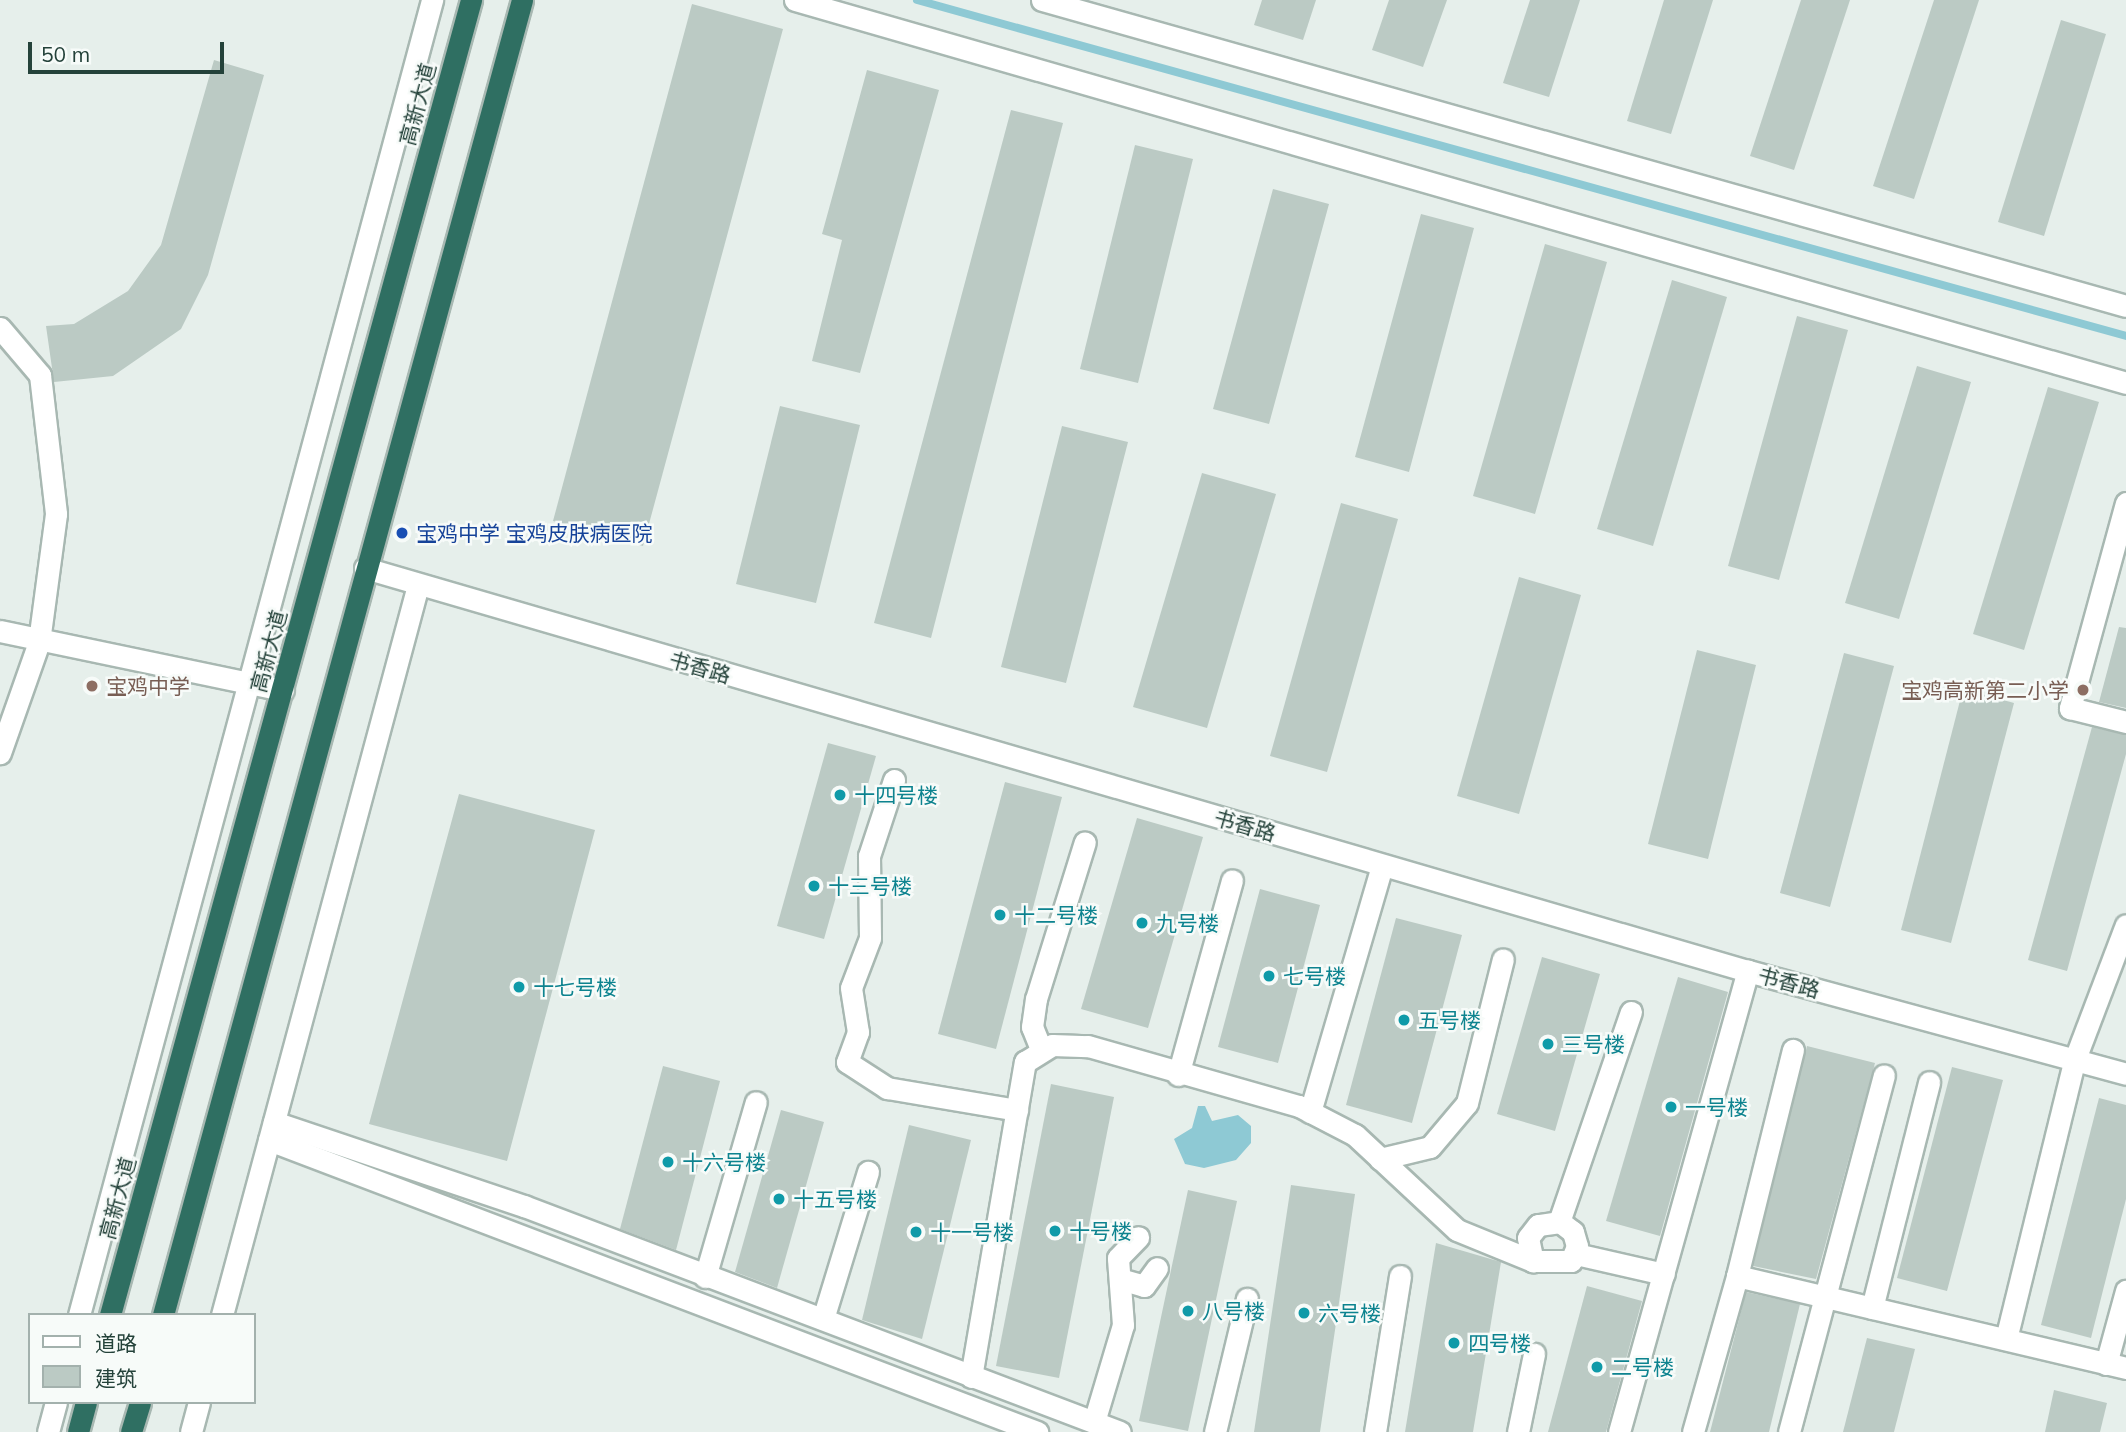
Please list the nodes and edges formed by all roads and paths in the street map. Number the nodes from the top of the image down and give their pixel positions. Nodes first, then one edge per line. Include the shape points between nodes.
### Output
1 (432, 0) edge
2 (471, 0) edge
3 (522, 0) edge
4 (795, 0) edge
5 (1042, 0) edge
6 (2126, 306) edge
7 (0, 327) edge
8 (2126, 383) edge
9 (2126, 503) edge
10 (366, 568) junction
11 (418, 585) junction
12 (0, 631) edge
13 (39, 642) junction
14 (250, 686) junction
15 (283, 690) junction
16 (2126, 722) edge
17 (0, 753) edge
18 (894, 779) dead end
19 (1085, 842) dead end
20 (1382, 865) junction
21 (1232, 880) dead end
22 (2126, 925) edge
23 (1503, 959) dead end
24 (1748, 971) junction
25 (1631, 1012) dead end
26 (1041, 1049) junction
27 (1793, 1050) dead end
28 (2075, 1059) junction
29 (2126, 1073) edge
30 (1178, 1075) junction
31 (1885, 1075) dead end
32 (1929, 1082) dead end
33 (756, 1101) dead end
34 (1017, 1110) junction
35 (1311, 1112) junction
36 (272, 1131) junction
37 (1380, 1159) junction
38 (868, 1172) dead end
39 (1559, 1222) junction
40 (1138, 1237) dead end
41 (1576, 1254) junction
42 (1533, 1261) junction
43 (1157, 1268) dead end
44 (1664, 1274) junction
45 (1400, 1276) dead end
46 (1737, 1276) junction
47 (705, 1277) junction
48 (1119, 1279) junction
49 (2126, 1290) edge
50 (1827, 1298) junction
51 (1247, 1299) dead end
52 (1872, 1308) junction
53 (80, 1313) edge
54 (111, 1313) edge
55 (164, 1313) edge
56 (223, 1313) edge
57 (823, 1319) junction
58 (2006, 1339) junction
59 (1534, 1354) dead end
60 (2116, 1366) edge
61 (971, 1377) junction
62 (55, 1404) edge
63 (85, 1404) edge
64 (138, 1404) edge
65 (198, 1404) edge
66 (1094, 1422) junction
67 (48, 1432) edge
68 (78, 1432) edge
69 (131, 1432) edge
70 (191, 1432) edge
71 (1037, 1432) edge
72 (1120, 1432) edge
73 (1215, 1432) edge
74 (1375, 1432) edge
75 (1518, 1432) edge
76 (1619, 1432) edge
77 (1693, 1432) edge
78 (1789, 1432) edge

1 - 14 street
2 - 15 highway, 高新大道
3 - 10 highway
4 - 8 street
5 - 6 street
7 - 13 street via 40,376 56,514
9 - 16 street via 2070,708
10 - 11 street, 书香路
10 - 55 highway
11 - 20 street, 书香路
11 - 36 street
12 - 13 street
13 - 14 street
13 - 17 street
14 - 15 street
14 - 53 street
15 - 54 highway, 高新大道
18 - 34 street via 869,856 870,938 851,988 858,1031 847,1062 887,1088
19 - 26 street via 1036,999 1031,1027
20 - 24 street, 书香路
20 - 35 street
21 - 30 street
22 - 28 street
23 - 37 street via 1468,1103 1430,1147
24 - 28 street, 书香路
24 - 44 street
25 - 39 street
26 - 30 street via 1088,1046
26 - 34 street via 1025,1062
27 - 46 street
28 - 29 street, 书香路
28 - 58 street
30 - 35 street
31 - 50 street
32 - 52 street
33 - 47 street
34 - 61 street
35 - 37 street via 1355,1135
36 - 47 street via 573,1227
36 - 56 street
36 - 71 street
37 - 42 street via 1457,1230
38 - 57 street
39 - 41 street via 1573,1232
39 - 42 street via 1532,1231 1527,1247
40 - 48 street via 1123,1246
41 - 42 street via 1555,1266
41 - 44 street
43 - 48 street via 1144,1286
44 - 76 street
45 - 74 street
46 - 50 street
46 - 77 street
47 - 57 street
48 - 66 street via 1123,1325
49 - 60 street
50 - 52 street
50 - 78 street
51 - 73 street
52 - 58 street
57 - 61 street
58 - 60 street
59 - 75 street
61 - 66 street
62 - 67 street
63 - 68 highway
64 - 69 highway
65 - 70 street
66 - 72 street

